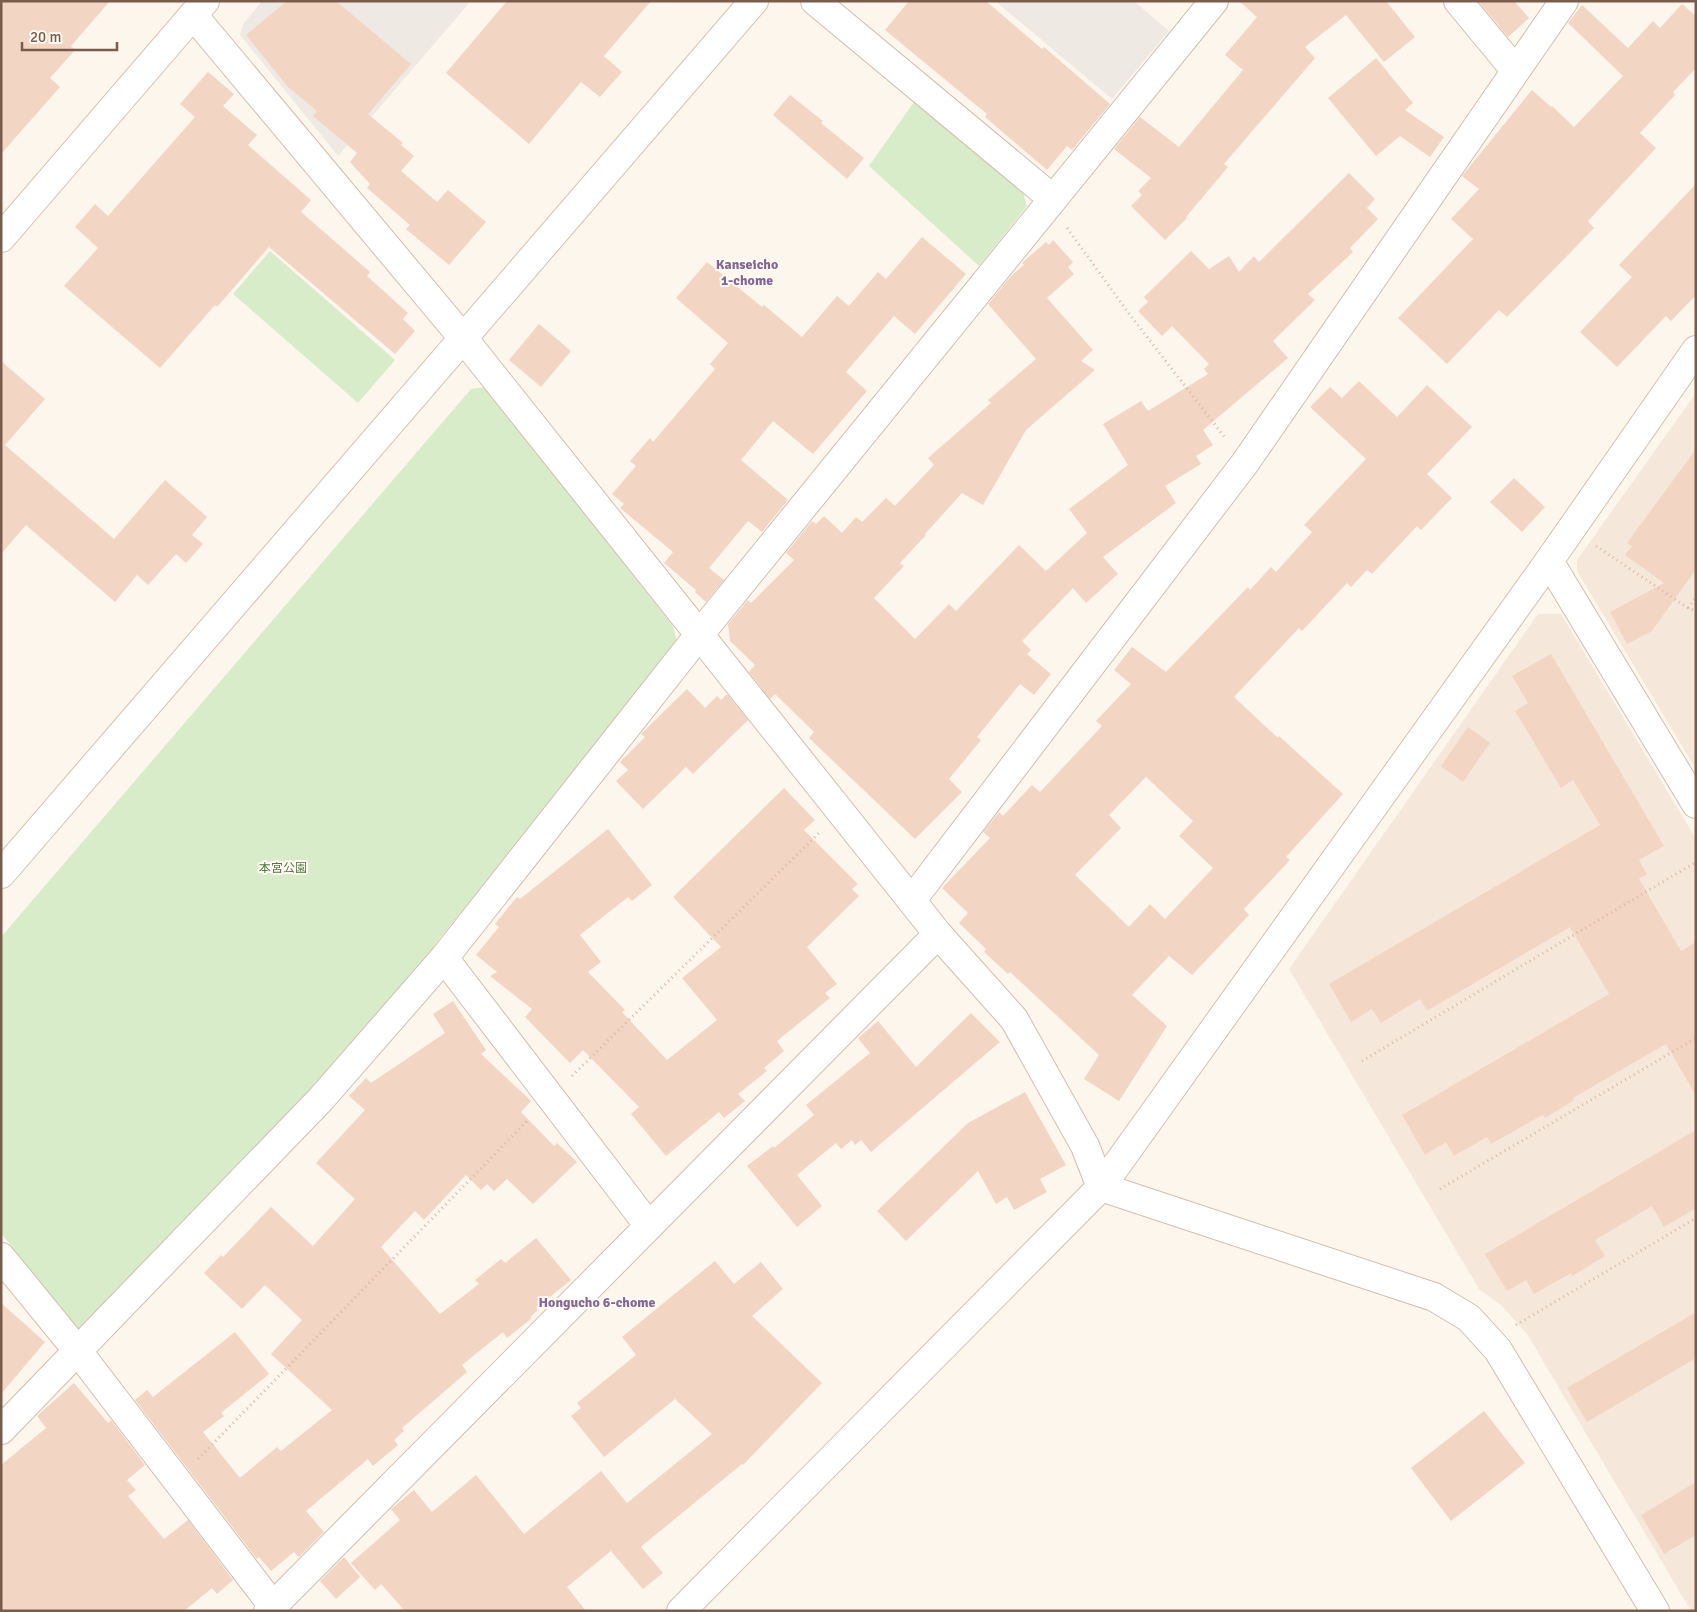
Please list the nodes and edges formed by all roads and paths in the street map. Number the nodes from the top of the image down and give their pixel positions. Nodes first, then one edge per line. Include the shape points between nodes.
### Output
1 (754, 1) edge
2 (815, 1) edge
3 (1214, 1) edge
4 (1458, 1) edge
5 (1564, 1) edge
6 (199, 8) edge
7 (1516, 70) junction
8 (1051, 202) junction
9 (1, 238) edge
10 (463, 338) junction
11 (1696, 350) edge
12 (1245, 463) junction
13 (1571, 529) junction
14 (1549, 560) junction
15 (1696, 597) edge
16 (1688, 608) junction
17 (1696, 611) edge
18 (699, 635) junction
19 (1696, 804) edge
20 (841, 812) junction
21 (1696, 862) edge
22 (1, 874) edge
23 (912, 900) junction
24 (938, 934) junction
25 (444, 958) junction
26 (1696, 1038) edge
27 (1362, 1061) dead end
28 (550, 1097) junction
29 (1101, 1187) junction
30 (1440, 1189) dead end
31 (1696, 1218) edge
32 (649, 1226) junction
33 (1, 1257) edge
34 (1490, 1341) junction
35 (77, 1350) junction
36 (1, 1430) edge
37 (177, 1480) junction
38 (271, 1608) edge
39 (681, 1611) edge
40 (1655, 1611) edge

1 - 10 street
2 - 8 street
3 - 8 street
4 - 7 street
5 - 7 street
6 - 9 street
6 - 10 street
7 - 12 street
8 - 12 path via 1127,311
8 - 18 street
10 - 18 street
10 - 22 street
11 - 13 street
12 - 23 street
13 - 14 street
13 - 16 path
14 - 19 street
14 - 29 street
15 - 16 path
16 - 17 path
18 - 20 street
18 - 25 street
20 - 23 street
20 - 28 path
21 - 27 path
23 - 24 street
24 - 29 street via 1014,1019 1085,1146
24 - 32 street
25 - 28 street
25 - 35 street via 321,1099
26 - 30 path
28 - 32 street
28 - 37 path
29 - 34 street via 1434,1297 1469,1318
29 - 39 street
31 - 34 path
32 - 38 street
33 - 35 street
34 - 40 street
35 - 36 street
35 - 37 street
37 - 38 street

